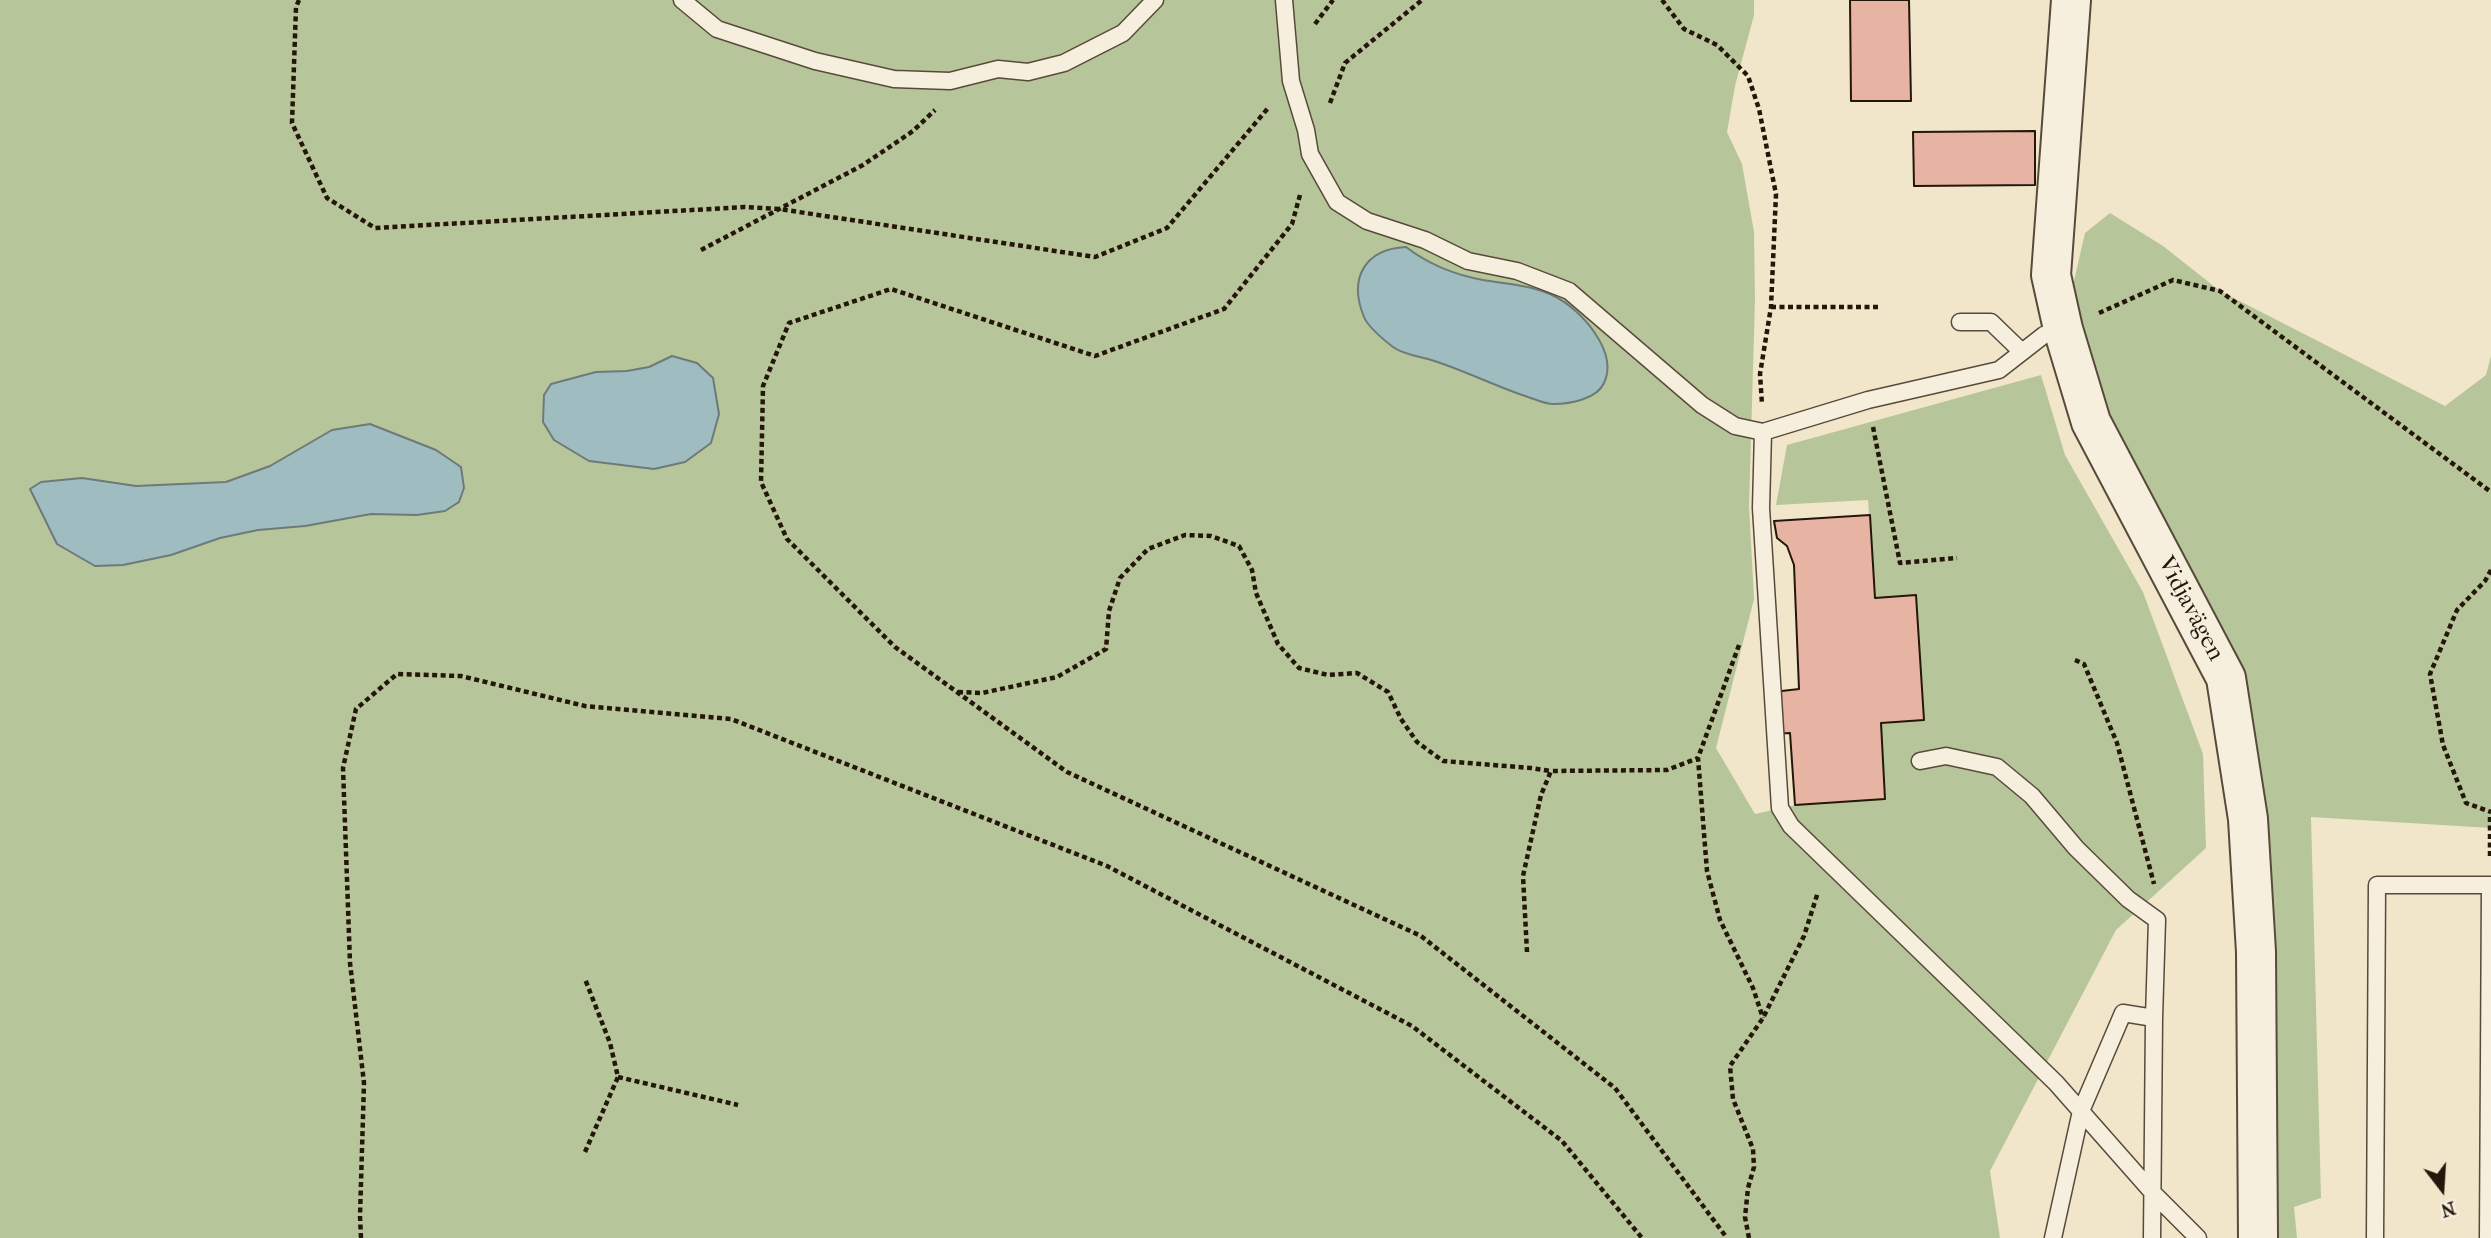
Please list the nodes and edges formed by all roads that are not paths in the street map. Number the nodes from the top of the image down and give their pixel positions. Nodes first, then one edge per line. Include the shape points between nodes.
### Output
1 (682, 0) edge
2 (1154, 0) edge
3 (1284, 0) edge
4 (2071, 0) edge
5 (1960, 322) dead end
6 (2063, 329) junction
7 (2022, 352) junction
8 (1763, 432) junction
9 (1920, 761) dead end
10 (2490, 885) edge
11 (2154, 1018) junction
12 (2081, 1111) junction
13 (2153, 1194) junction
14 (2053, 1238) edge
15 (2151, 1238) edge
16 (2197, 1238) edge
17 (2258, 1238) edge
18 (2375, 1238) edge
19 (2488, 1238) edge

1 - 2 lane via 717,29 815,61 894,79 950,81 998,69 1028,72 1064,63 1123,33
3 - 8 lane via 1291,81 1310,154 1337,202 1367,221 1425,240 1468,261 1517,271 1569,291 1702,405 1735,426
4 - 6 street, Vidjavägen via 2051,275
5 - 7 lane via 1991,322
6 - 7 lane via 2045,335
6 - 17 street, Vidjavägen via 2091,422 2226,678 2248,819 2256,952
7 - 8 lane via 1999,370 1868,400
8 - 12 lane via 1761,508 1780,808 1791,826
9 - 11 lane via 1946,755 1997,767 2032,796 2128,899 2157,920
10 - 18 lane via 2377,885
10 - 19 lane
11 - 12 lane via 2123,1013
11 - 13 lane
12 - 13 lane
12 - 14 lane
13 - 15 lane
13 - 16 lane

